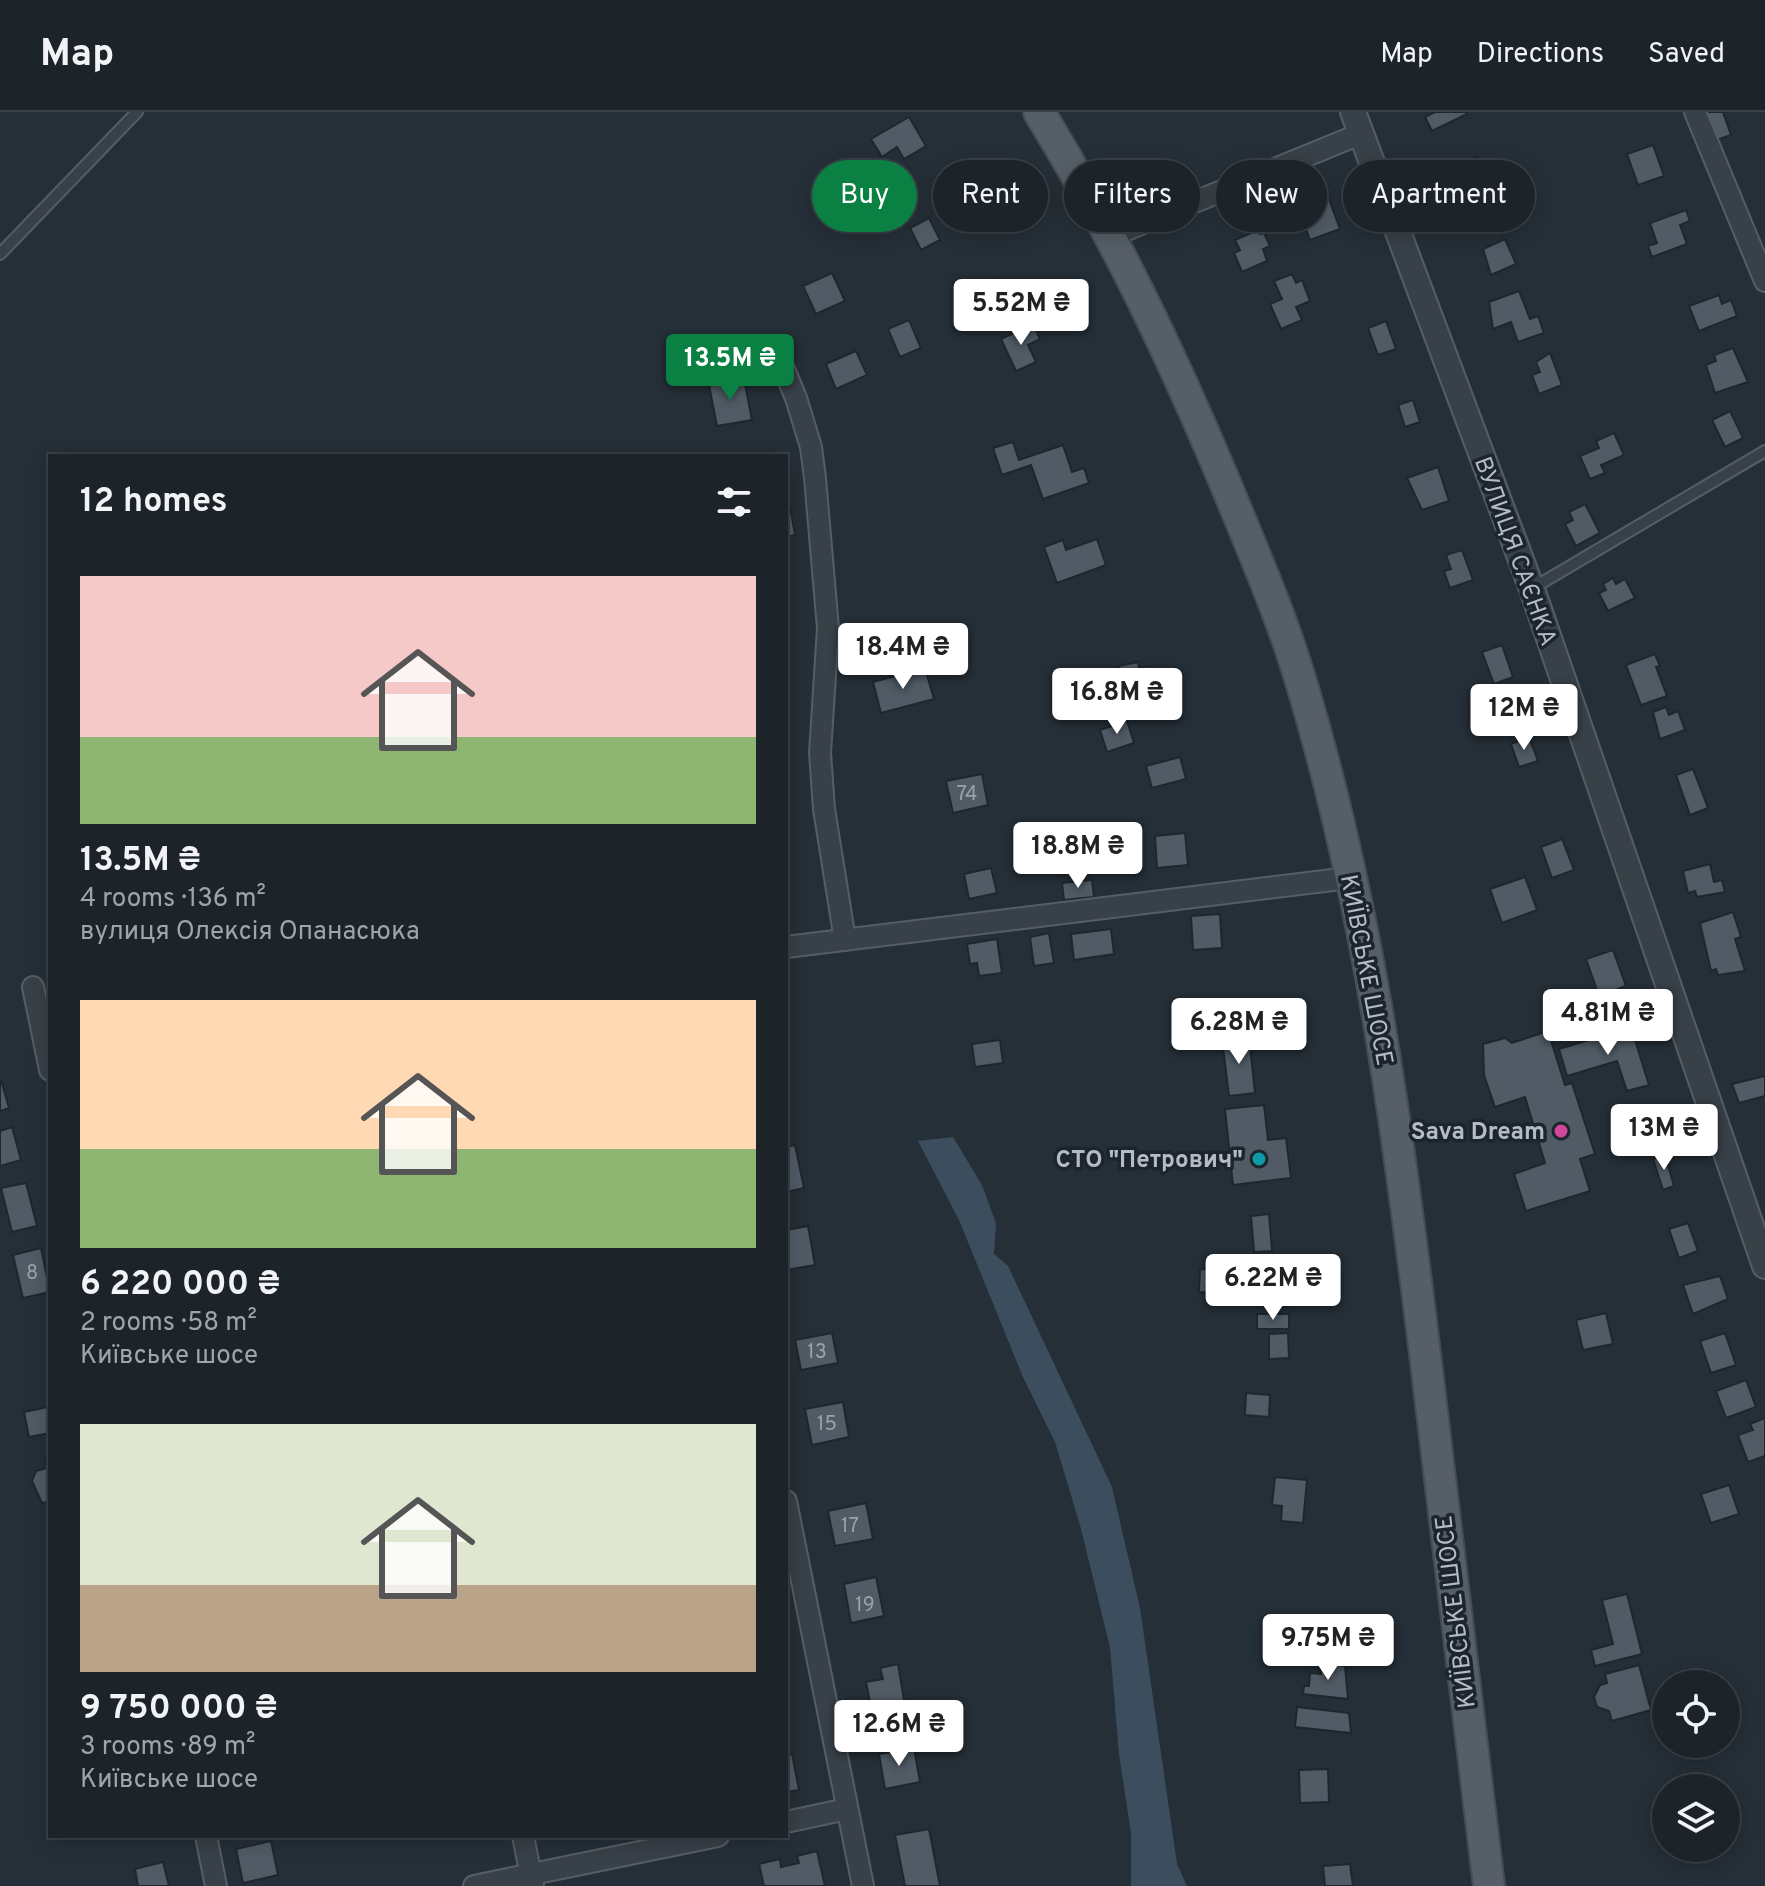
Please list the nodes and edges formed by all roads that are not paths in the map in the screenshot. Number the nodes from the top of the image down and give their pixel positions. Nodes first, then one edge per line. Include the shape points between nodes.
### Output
1 (137, 112) edge
2 (1039, 112) edge
3 (1695, 112) edge
4 (1357, 123) edge
5 (1112, 236) junction
6 (0, 254) edge
7 (1765, 281) edge
8 (778, 355) dead end
9 (1765, 451) edge
10 (1532, 589) junction
11 (1349, 878) junction
12 (845, 940) junction
13 (788, 947) edge
14 (33, 987) dead end
15 (48, 1060) edge
16 (1765, 1266) edge
17 (788, 1511) edge
18 (847, 1809) junction
19 (788, 1822) edge
20 (206, 1838) edge
21 (523, 1838) edge
22 (710, 1838) edge
23 (532, 1881) edge
24 (216, 1886) edge
25 (474, 1886) edge
26 (863, 1886) edge
27 (1489, 1886) edge

1 - 6 lane
2 - 5 main road, КИЇВСЬКЕ ШОСЕ
3 - 7 street
4 - 5 street
4 - 10 street, ВУЛИЦЯ САЄНКА
5 - 11 main road, КИЇВСЬКЕ ШОСЕ via 1154,317 1271,594 1302,683
8 - 12 street via 811,447 815,478 828,628 820,753
9 - 10 lane
10 - 16 street, ВУЛИЦЯ САЄНКА
11 - 12 street
11 - 27 main road, КИЇВСЬКЕ ШОСЕ via 1383,1040 1405,1189
12 - 13 street
14 - 15 street
17 - 18 street
18 - 19 street
18 - 26 street
20 - 24 street
21 - 23 street
22 - 23 street
23 - 25 street

